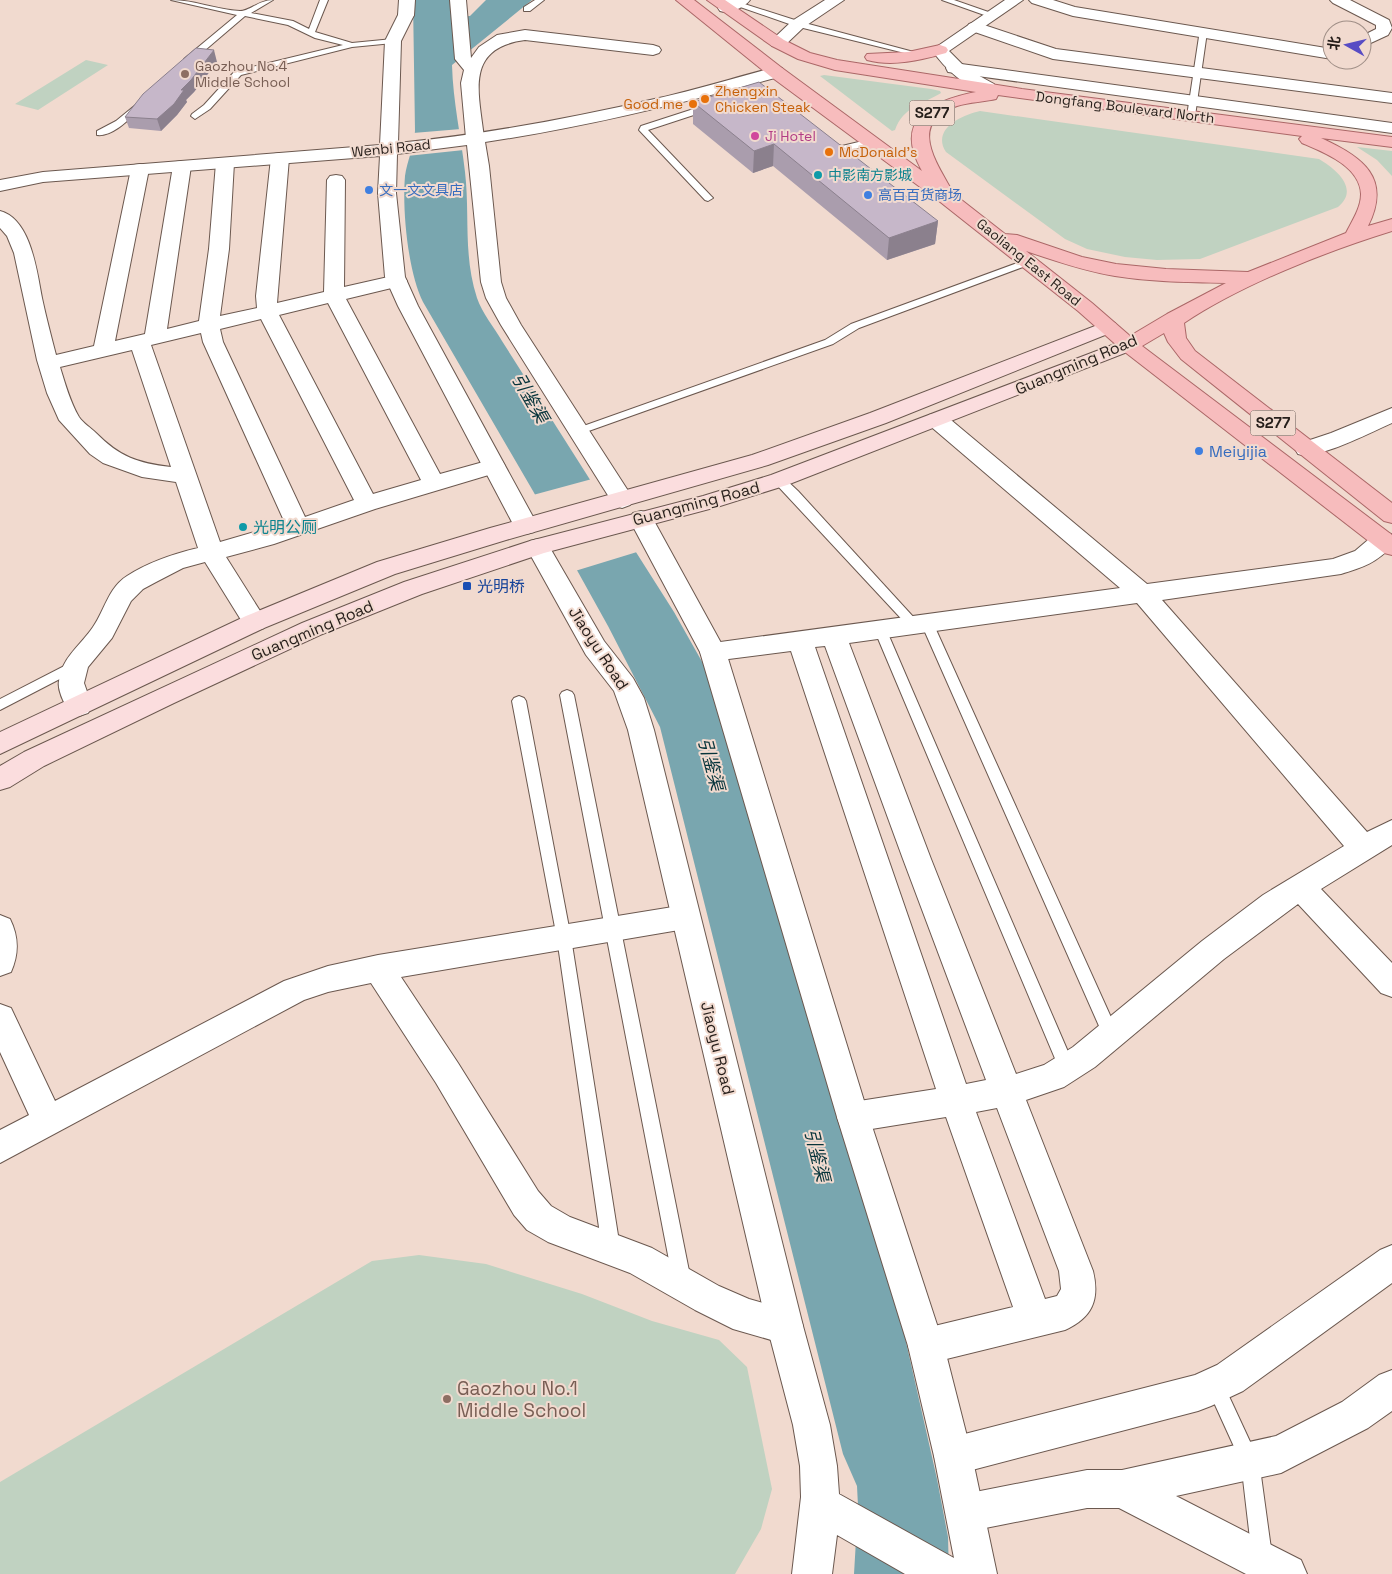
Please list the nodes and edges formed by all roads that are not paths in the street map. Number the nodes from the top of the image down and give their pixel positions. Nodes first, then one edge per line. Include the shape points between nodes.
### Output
1 (175, 0) edge
2 (270, 0) edge
3 (324, 0) edge
4 (540, 0) edge
5 (684, 0) edge
6 (836, 0) edge
7 (946, 0) edge
8 (1015, 0) edge
9 (1037, 0) edge
10 (1338, 0) edge
11 (729, 2) edge
12 (459, 7) edge
13 (406, 8) edge
14 (527, 9) dead end
15 (243, 14) junction
16 (993, 15) junction
17 (798, 24) junction
18 (975, 27) junction
19 (1203, 32) junction
20 (311, 33) junction
21 (1372, 37) edge
22 (393, 40) junction
23 (778, 43) junction
24 (352, 45) junction
25 (653, 50) dead end
26 (940, 50) junction
27 (1322, 52) edge
28 (921, 55) junction
29 (804, 56) junction
30 (467, 64) junction
31 (182, 66) edge
32 (954, 68) junction
33 (776, 72) junction
34 (1197, 73) junction
35 (988, 88) junction
36 (1022, 94) junction
37 (1392, 98) edge
38 (143, 102) edge
39 (722, 103) edge
40 (1192, 108) junction
41 (195, 116) dead end
42 (1280, 127) junction
43 (1392, 128) edge
44 (100, 133) dead end
45 (469, 139) junction
46 (820, 140) edge
47 (871, 142) junction
48 (1392, 142) edge
49 (396, 148) junction
50 (280, 158) junction
51 (225, 163) junction
52 (182, 166) junction
53 (140, 169) junction
54 (336, 180) dead end
55 (0, 186) edge
56 (946, 197) junction
57 (708, 198) dead end
58 (0, 217) edge
59 (1392, 225) edge
60 (994, 234) junction
61 (1353, 237) junction
62 (1028, 262) junction
63 (1250, 278) junction
64 (397, 281) junction
65 (334, 296) junction
66 (266, 312) junction
67 (1174, 318) junction
68 (209, 326) junction
69 (1108, 327) junction
70 (147, 341) junction
71 (1128, 345) junction
72 (103, 351) junction
73 (49, 363) junction
74 (993, 372) junction
75 (1012, 391) junction
76 (1392, 415) edge
77 (937, 420) junction
78 (579, 431) junction
79 (1306, 449) junction
80 (494, 466) junction
81 (186, 475) junction
82 (779, 480) junction
83 (1345, 480) junction
84 (434, 484) junction
85 (1320, 492) junction
86 (367, 504) junction
87 (623, 512) junction
88 (1392, 515) edge
89 (298, 527) junction
90 (538, 534) junction
91 (1387, 544) edge
92 (211, 552) junction
93 (1142, 594) junction
94 (255, 622) junction
95 (920, 624) junction
96 (880, 629) junction
97 (834, 635) junction
98 (800, 640) junction
99 (713, 652) junction
100 (76, 665) junction
101 (567, 695) dead end
102 (519, 701) dead end
103 (0, 705) edge
104 (79, 706) junction
105 (0, 744) edge
106 (0, 779) edge
107 (1392, 831) edge
108 (1364, 849) junction
109 (1300, 887) junction
110 (685, 917) junction
111 (0, 928) edge
112 (614, 929) junction
113 (564, 938) junction
114 (0, 963) edge
115 (378, 968) junction
116 (1392, 984) edge
117 (0, 1018) edge
118 (1111, 1035) junction
119 (1067, 1068) junction
120 (1007, 1092) junction
121 (956, 1100) junction
122 (852, 1117) junction
123 (48, 1121) junction
124 (0, 1147) edge
125 (611, 1249) junction
126 (1392, 1262) edge
127 (683, 1284) junction
128 (1034, 1320) junction
129 (785, 1326) junction
130 (926, 1346) junction
131 (1215, 1385) junction
132 (1392, 1388) edge
133 (953, 1456) junction
134 (1250, 1461) junction
135 (1122, 1489) junction
136 (833, 1512) junction
137 (965, 1513) junction
138 (1275, 1568) edge
139 (812, 1574) edge
140 (944, 1574) edge
141 (977, 1574) edge

1 - 15 lane
2 - 15 lane
3 - 20 lane
4 - 14 lane
5 - 33 main road, Gaoliang East Road / S277
6 - 17 street
7 - 16 lane
8 - 16 street
9 - 19 street via 1073,11
10 - 21 street via 1383,24 1382,32
11 - 17 lane
11 - 23 main road, S277
12 - 30 street
13 - 22 street
15 - 20 lane via 290,23
15 - 31 lane
16 - 18 street
17 - 23 street
17 - 28 lane
18 - 26 street
18 - 34 street via 1049,53
19 - 27 street
19 - 34 lane
20 - 24 lane
22 - 24 lane
22 - 49 street, Jiaoyu Road
23 - 29 main road, S277
24 - 41 lane via 238,73
25 - 30 street via 516,35 492,44
26 - 28 main road
26 - 32 street
28 - 29 main road via 894,58
29 - 35 main road, Dongfang Boulevard North / S277 via 835,65
30 - 45 street
32 - 35 street
32 - 40 street
33 - 45 street, Wenbi Road via 647,106
33 - 47 main road, Gaoliang East Road / S277
34 - 37 street
34 - 40 lane
35 - 36 main road, Dongfang Boulevard North / S277
36 - 40 main road, Dongfang Boulevard North / S277
36 - 56 main road, S277 via 956,101 936,110 922,123 919,134 924,158
38 - 44 lane via 119,123
39 - 57 lane via 644,128
40 - 42 main road, Dongfang Boulevard North / S277
40 - 43 street
42 - 48 main road, Dongfang Boulevard North
42 - 61 main road, S277 via 1327,146 1361,173 1370,193 1365,214
45 - 49 street, Wenbi Road
45 - 78 street via 480,166 493,291 511,326
46 - 47 lane via 831,148 842,150
47 - 56 main road, Gaoliang East Road / S277
49 - 50 street, Wenbi Road
49 - 64 street, Jiaoyu Road via 387,193
50 - 51 street, Wenbi Road
50 - 66 street
51 - 52 street, Wenbi Road
51 - 68 street
52 - 53 street, Wenbi Road
52 - 70 street
53 - 55 street, Wenbi Road via 43,178
53 - 72 street
54 - 65 street
56 - 60 main road, Gaoliang East Road / S277
58 - 73 street via 13,230 26,256 32,297
59 - 61 main road, Guangming Road
60 - 62 main road, Gaoliang East Road / S277
60 - 63 main road, S277 via 1063,257 1117,270
61 - 63 main road, Guangming Road / S277
62 - 69 main road, Gaoliang East Road / S277
62 - 78 lane via 855,326 829,342
63 - 67 main road, Guangming Road / S277
64 - 65 street
64 - 80 street, Jiaoyu Road
65 - 66 street
65 - 84 street
66 - 68 street
66 - 86 street
67 - 71 main road, Guangming Road / S277
67 - 79 main road, S277 via 1173,329 1179,345 1188,355
68 - 70 street
68 - 89 street via 213,342
69 - 71 main road, S277
69 - 74 main road, Guangming Road
70 - 72 street
70 - 81 street
71 - 75 main road, Guangming Road
71 - 85 main road, S277
72 - 73 street
73 - 81 street via 71,421 102,452 141,469
74 - 75 main road
74 - 87 main road, Guangming Road
75 - 77 main road, Guangming Road
76 - 79 street
77 - 82 main road, Guangming Road
77 - 93 street
78 - 87 street
79 - 83 main road, S277
80 - 84 street
80 - 90 street, Jiaoyu Road
81 - 92 street
82 - 87 main road, Guangming Road
82 - 95 lane
83 - 85 main road
83 - 88 main road, S277
84 - 86 street
85 - 91 main road, S277
86 - 89 street
87 - 90 main road, Guangming Road
87 - 99 street via 687,601
89 - 92 street
90 - 94 main road, Guangming Road via 386,568
90 - 106 main road, Guangming Road via 311,629 43,754
90 - 110 street, Jiaoyu Road via 595,648 631,698
91 - 93 street via 1345,565
92 - 94 street
92 - 100 street via 175,562 134,583 121,596 103,632
93 - 95 street
93 - 108 street
94 - 104 main road, Guangming Road
95 - 96 street
95 - 118 lane
96 - 97 street
96 - 119 lane
97 - 98 street
97 - 120 street
98 - 99 street
98 - 121 street
99 - 122 street
100 - 103 lane
100 - 104 street via 71,683
101 - 112 lane
102 - 113 lane
104 - 105 main road, Guangming Road
107 - 108 street
108 - 109 street
109 - 116 street
109 - 118 street via 1265,910
110 - 112 street
110 - 129 street, Jiaoyu Road
111 - 114 street via 3,939
112 - 113 street
112 - 127 lane
113 - 115 street
113 - 125 lane
115 - 123 street via 295,990
115 - 125 street via 526,1203 539,1218 560,1230
117 - 123 street
118 - 119 street
119 - 120 street via 1053,1077
120 - 121 street
120 - 128 street via 1080,1288 1074,1307
121 - 122 street
121 - 128 street
122 - 130 street
123 - 124 street
125 - 127 street via 640,1260
126 - 131 street via 1238,1373
127 - 129 street via 746,1316
128 - 130 street
129 - 136 street, Jiaoyu Road
130 - 133 street
131 - 133 street via 1198,1393
131 - 134 lane
132 - 134 street via 1356,1415 1281,1454
133 - 137 street
134 - 135 street
134 - 138 lane
135 - 137 street via 1087,1489
135 - 138 street
136 - 139 street, Jiaoyu Road
136 - 140 street
137 - 141 street

